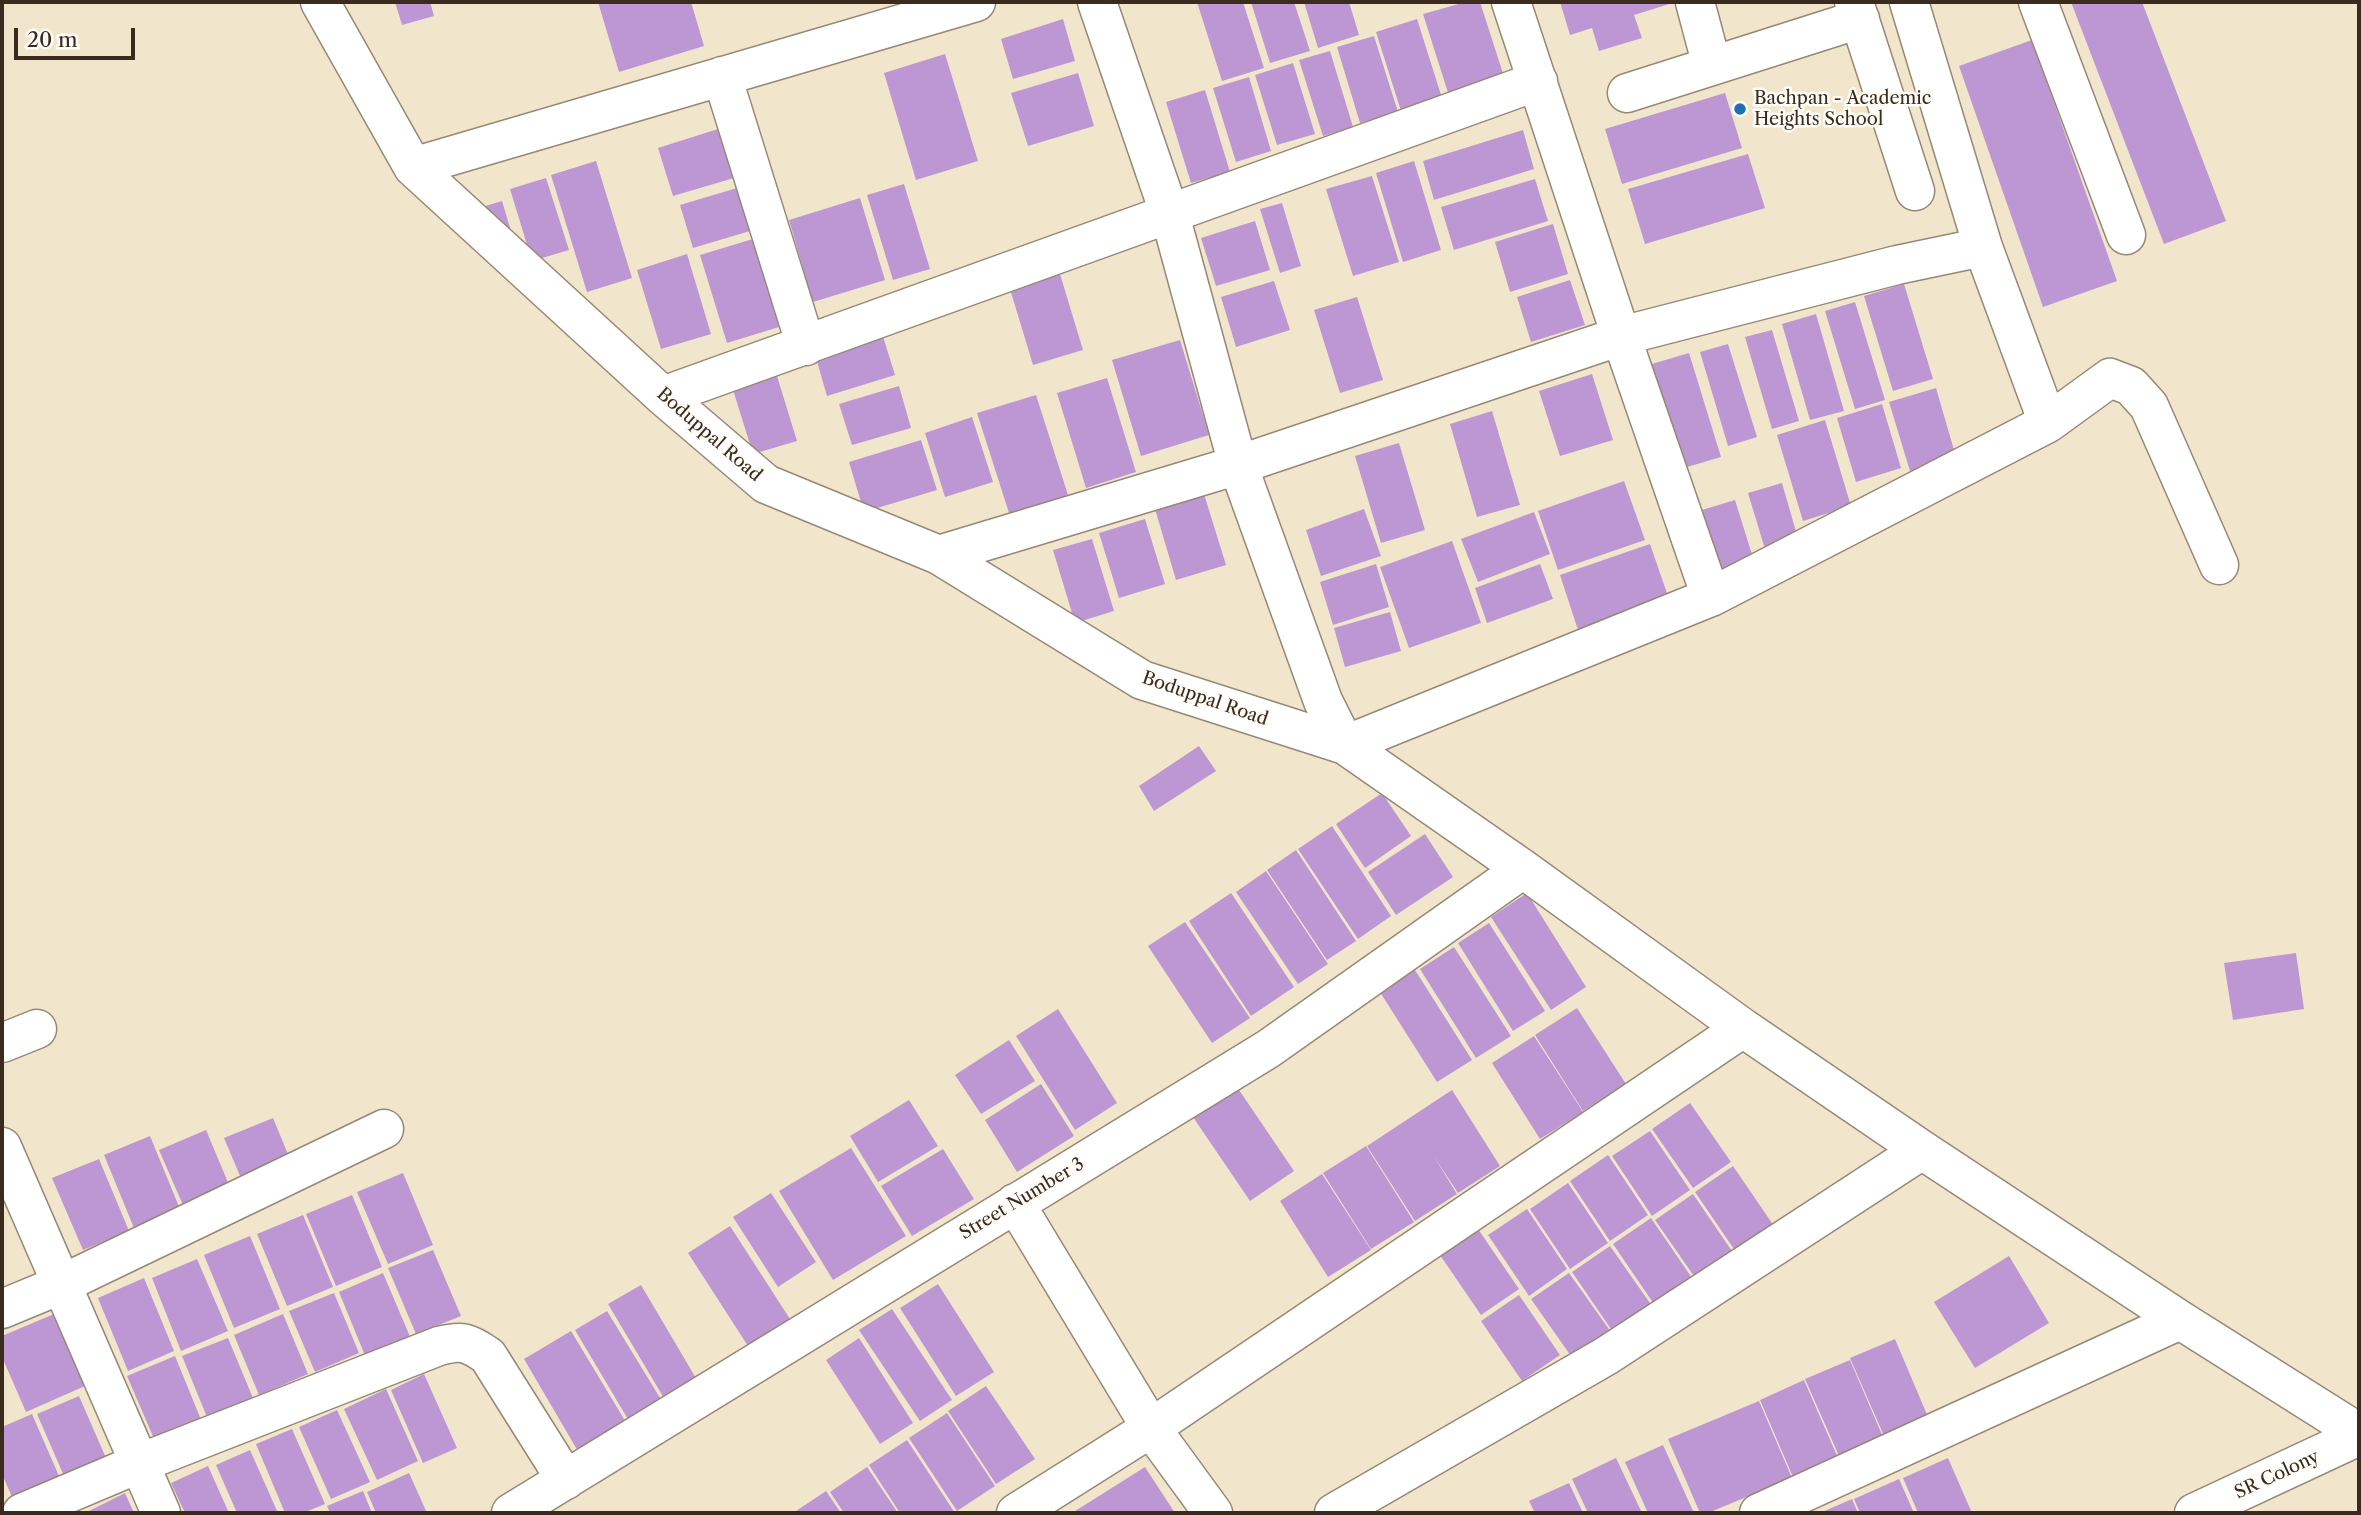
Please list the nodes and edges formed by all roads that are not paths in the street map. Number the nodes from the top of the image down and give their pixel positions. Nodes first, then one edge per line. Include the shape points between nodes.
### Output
1 (320, 2) edge
2 (976, 2) edge
3 (1097, 2) edge
4 (1511, 2) edge
5 (1695, 2) edge
6 (1909, 2) edge
7 (2038, 2) edge
8 (1857, 10) edge
9 (1712, 66) junction
10 (722, 76) junction
11 (1538, 81) junction
12 (1627, 93) dead end
13 (413, 167) junction
14 (1915, 191) dead end
15 (1170, 215) junction
16 (2126, 235) dead end
17 (1983, 247) junction
18 (1621, 337) junction
19 (806, 346) junction
20 (663, 396) junction
21 (2048, 422) junction
22 (1238, 465) junction
23 (939, 555) junction
24 (2219, 565) dead end
25 (1711, 597) junction
26 (1345, 746) junction
27 (1523, 869) junction
28 (1743, 1028) junction
29 (37, 1029) dead end
30 (2, 1043) edge
31 (384, 1129) dead end
32 (2, 1147) edge
33 (1922, 1150) junction
34 (1015, 1203) junction
35 (60, 1285) junction
36 (2, 1309) edge
37 (2180, 1320) junction
38 (1152, 1428) junction
39 (2359, 1435) edge
40 (140, 1463) junction
41 (566, 1480) junction
42 (22, 1513) edge
43 (161, 1513) edge
44 (511, 1513) edge
45 (1016, 1513) edge
46 (1213, 1513) edge
47 (1334, 1513) edge
48 (1759, 1513) edge
49 (2194, 1513) edge

1 - 13 street, Boduppal Road
2 - 10 street
3 - 15 street
4 - 11 street
5 - 9 street
6 - 17 street
7 - 16 street
8 - 9 street
8 - 14 street
9 - 12 street
10 - 13 street
10 - 19 street
11 - 15 street
11 - 18 street
13 - 20 street, Boduppal Road
15 - 19 street
15 - 22 street
17 - 18 street
17 - 21 street
18 - 22 street
18 - 25 street
19 - 20 street
20 - 23 street, Boduppal Road via 766,484
21 - 24 street via 2110,378 2131,386 2149,406
21 - 25 street
22 - 23 street
22 - 26 street via 1323,701
23 - 26 street, Boduppal Road via 1142,680
25 - 26 street
26 - 27 street
27 - 28 street
27 - 34 street, Street Number 3 via 1268,1049
28 - 33 street
28 - 38 street
29 - 30 street
31 - 35 street
32 - 35 street
33 - 37 street
33 - 47 street via 1606,1356
34 - 38 street
34 - 41 street, Street Number 3
35 - 36 street
35 - 40 street
37 - 39 street
37 - 48 street
38 - 45 street
38 - 46 street
39 - 49 street, SR Colony
40 - 41 street via 457,1341 488,1356
40 - 42 street
40 - 43 street
41 - 44 street, Street Number 3

